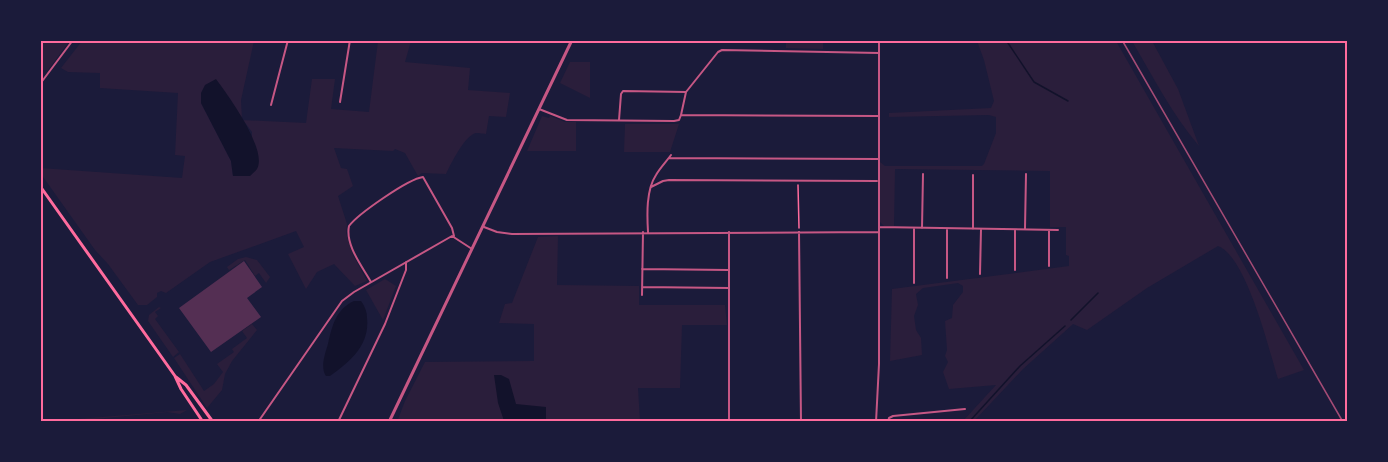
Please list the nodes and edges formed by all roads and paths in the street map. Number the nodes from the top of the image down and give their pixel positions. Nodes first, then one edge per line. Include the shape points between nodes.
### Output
1 (73, 40) edge
2 (288, 40) edge
3 (350, 40) edge
4 (572, 40) edge
5 (879, 40) edge
6 (879, 53) junction
7 (40, 84) edge
8 (686, 92) junction
9 (340, 102) dead end
10 (271, 105) dead end
11 (539, 109) junction
12 (681, 115) junction
13 (878, 116) junction
14 (620, 120) junction
15 (879, 159) junction
16 (923, 174) dead end
17 (1026, 174) dead end
18 (974, 175) dead end
19 (798, 180) junction
20 (879, 181) junction
21 (40, 186) edge
22 (651, 188) junction
23 (483, 226) junction
24 (879, 227) junction
25 (914, 228) junction
26 (922, 228) junction
27 (947, 228) junction
28 (973, 229) junction
29 (981, 229) junction
30 (1015, 230) junction
31 (1025, 230) junction
32 (1049, 230) junction
33 (1058, 230) dead end
34 (643, 232) junction
35 (648, 232) junction
36 (729, 232) junction
37 (799, 232) junction
38 (879, 232) junction
39 (454, 236) junction
40 (472, 249) junction
41 (406, 262) junction
42 (1049, 266) dead end
43 (642, 270) junction
44 (728, 270) junction
45 (1015, 270) dead end
46 (980, 274) dead end
47 (947, 278) dead end
48 (370, 282) junction
49 (914, 284) dead end
50 (642, 287) junction
51 (729, 288) junction
52 (642, 296) dead end
53 (175, 376) junction
54 (964, 409) dead end
55 (203, 422) edge
56 (213, 422) edge
57 (258, 422) edge
58 (338, 422) edge
59 (389, 422) edge
60 (729, 422) edge
61 (801, 422) edge
62 (876, 422) edge
63 (888, 422) edge

1 - 7 street
2 - 10 street
3 - 9 street
4 - 11 street
5 - 6 street
6 - 8 street via 722,50
6 - 13 street
8 - 12 street
8 - 14 street via 623,91
11 - 14 street via 567,120
11 - 23 street
12 - 13 street
12 - 14 street via 674,121
13 - 15 street
15 - 20 street
15 - 22 street via 670,156
16 - 26 street
17 - 31 street
18 - 28 street
19 - 20 street
19 - 22 street via 669,180
19 - 37 path
20 - 24 street
21 - 53 main road
22 - 35 street
23 - 34 street via 512,234
23 - 40 street
24 - 25 street
24 - 38 street
25 - 26 street
25 - 49 street
26 - 27 street
27 - 28 street
27 - 47 street
28 - 29 street
29 - 30 street
29 - 46 street
30 - 31 street
30 - 45 street
31 - 32 street
32 - 33 street
32 - 42 street
34 - 35 street
34 - 43 street
35 - 36 street
36 - 37 street
36 - 44 street
37 - 38 street
37 - 61 street
38 - 62 street
39 - 40 street
39 - 41 street
39 - 48 street via 423,177 413,180 349,226 355,254
40 - 59 street
41 - 48 street
41 - 58 street via 385,324
43 - 44 street
43 - 50 street
44 - 51 street
48 - 57 street via 339,304
50 - 51 street
50 - 52 street
51 - 60 street
53 - 55 main road
53 - 56 main road
54 - 63 street via 893,416

